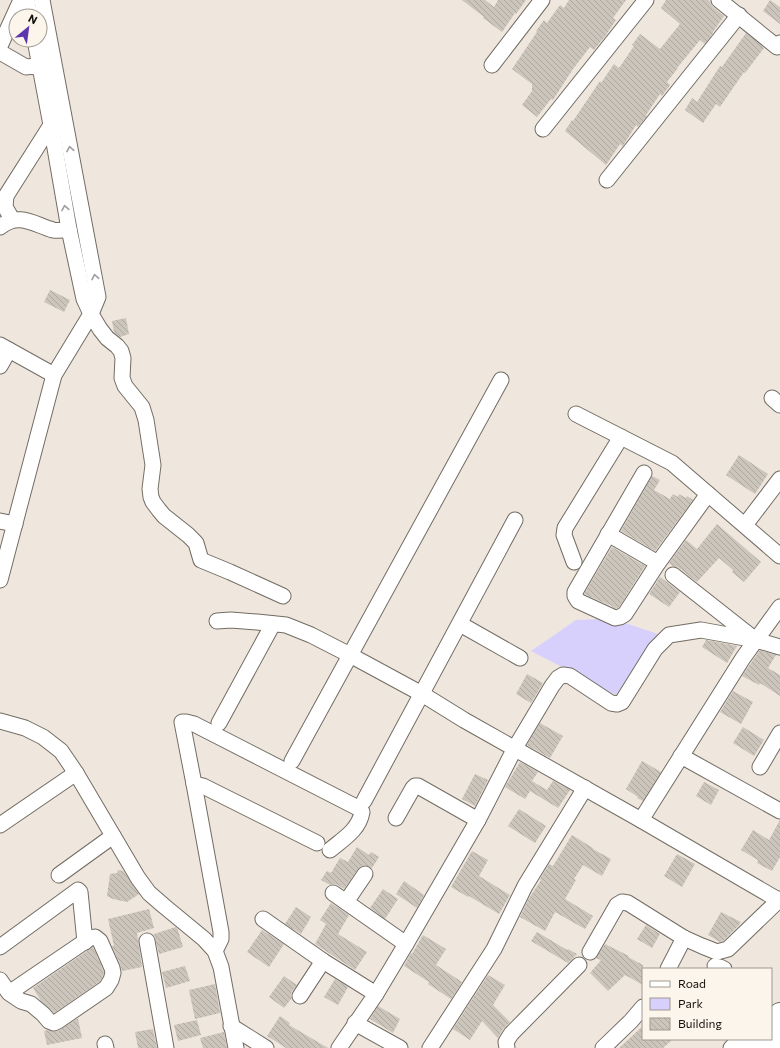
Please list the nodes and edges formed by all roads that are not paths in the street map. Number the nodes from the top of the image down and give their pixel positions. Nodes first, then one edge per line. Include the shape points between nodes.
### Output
1 (21, 0) edge
2 (42, 0) edge
3 (542, 0) edge
4 (646, 0) edge
5 (719, 0) edge
6 (739, 15) junction
7 (780, 43) edge
8 (0, 46) edge
9 (37, 48) edge
10 (492, 65) dead end
11 (42, 67) junction
12 (51, 125) junction
13 (543, 129) dead end
14 (608, 180) dead end
15 (6, 223) edge
16 (69, 229) junction
17 (91, 314) junction
18 (5, 348) edge
19 (0, 366) edge
20 (54, 375) junction
21 (501, 380) dead end
22 (576, 414) dead end
23 (621, 437) junction
24 (644, 473) dead end
25 (780, 479) edge
26 (708, 494) junction
27 (515, 520) dead end
28 (0, 521) edge
29 (15, 524) junction
30 (745, 526) junction
31 (608, 534) junction
32 (780, 556) edge
33 (574, 562) dead end
34 (658, 563) junction
35 (673, 575) dead end
36 (0, 580) edge
37 (283, 596) dead end
38 (780, 607) edge
39 (217, 621) dead end
40 (273, 624) junction
41 (460, 624) junction
42 (756, 640) junction
43 (780, 647) edge
44 (350, 655) junction
45 (520, 658) dead end
46 (422, 694) junction
47 (0, 721) edge
48 (219, 723) dead end
49 (780, 733) edge
50 (515, 748) junction
51 (681, 756) junction
52 (292, 761) dead end
53 (760, 768) dead end
54 (76, 773) junction
55 (194, 784) junction
56 (585, 788) junction
57 (364, 801) dead end
58 (780, 811) edge
59 (396, 818) dead end
60 (478, 820) junction
61 (641, 820) junction
62 (0, 825) edge
63 (113, 836) junction
64 (365, 874) dead end
65 (59, 875) dead end
66 (332, 893) dead end
67 (779, 900) edge
68 (346, 902) junction
69 (263, 920) dead end
70 (684, 938) junction
71 (147, 941) dead end
72 (85, 942) junction
73 (406, 944) junction
74 (0, 947) edge
75 (215, 951) junction
76 (590, 952) dead end
77 (323, 961) junction
78 (579, 965) dead end
79 (669, 968) edge
80 (0, 980) edge
81 (9, 993) junction
82 (376, 994) junction
83 (300, 996) dead end
84 (780, 1002) edge
85 (642, 1008) edge
86 (772, 1009) edge
87 (780, 1014) edge
88 (772, 1022) edge
89 (355, 1023) junction
90 (231, 1026) junction
91 (780, 1034) edge
92 (739, 1040) edge
93 (753, 1040) edge
94 (166, 1048) edge
95 (236, 1048) edge
96 (266, 1048) edge
97 (339, 1048) edge
98 (400, 1048) edge
99 (430, 1048) edge
100 (507, 1048) edge
101 (603, 1048) edge
102 (731, 1048) edge
103 (744, 1048) edge
104 (764, 1048) edge

1 - 8 street
2 - 11 street
3 - 10 street
4 - 13 street
5 - 6 street
6 - 7 street via 777,47
6 - 14 street
8 - 11 street
9 - 11 street
11 - 12 street
17 -> 11 street via 98,297
12 - 15 street via 6,196
16 -> 12 street
15 - 16 street via 17,219 55,230
16 - 17 street via 84,299
17 - 20 street
17 - 37 street via 107,338 121,351 122,378 142,407 153,465 150,489 153,502 196,543 201,560
18 - 19 street
18 - 20 street
20 - 29 street
21 - 44 street
22 - 23 street
23 - 26 street via 672,463
23 - 33 street via 565,528 564,536
24 - 31 street
25 - 30 street
26 - 30 street
26 - 34 street
27 - 41 street
28 - 29 street
29 - 36 street
30 - 32 street
31 - 34 street
31 - 34 street via 575,592 578,601 615,618 620,617 625,614
35 - 42 street
38 - 42 street
39 - 40 street via 237,620
40 - 44 street via 311,635
40 - 48 street
41 - 45 street
41 - 46 street
42 - 43 street
42 - 50 street via 701,630 669,635 654,649 622,702 617,704 611,703 570,676 563,675 552,686
42 - 51 street
44 - 46 street
44 - 52 street
46 - 50 street
46 - 57 street
47 - 54 street via 25,728 43,737 61,750
49 - 53 street
50 - 56 street
50 - 60 street
51 - 58 street
51 - 61 street
54 - 62 street
54 - 63 street
55 - 55 street via 182,722 194,724 360,809 362,817 354,830 324,846 203,786
55 - 75 street via 221,932 221,939
56 - 61 street
56 - 99 street via 525,886 494,949
59 - 60 street via 413,788 418,786
60 - 73 street
61 - 67 street
63 - 65 street
63 - 75 street via 149,893
64 - 68 street
66 - 68 street
67 - 70 street via 728,949 717,952
68 - 73 street
69 - 77 street
70 - 76 street via 637,908 622,902 617,904
70 - 79 street
71 - 94 street
72 - 74 street via 78,890
72 - 81 street
72 - 81 street via 90,938 100,941 112,968 111,980 106,988 58,1022 49,1021 31,1004
73 - 82 street
75 - 90 street via 221,967
77 - 82 street
77 - 83 street
78 - 100 street via 510,1034 506,1042
80 - 81 street
82 - 89 street
84 - 86 street
85 - 101 street
87 - 88 highway
89 - 97 street
89 - 98 street
90 - 95 street
90 - 96 street
91 - 104 highway
92 - 102 street
93 - 103 highway

